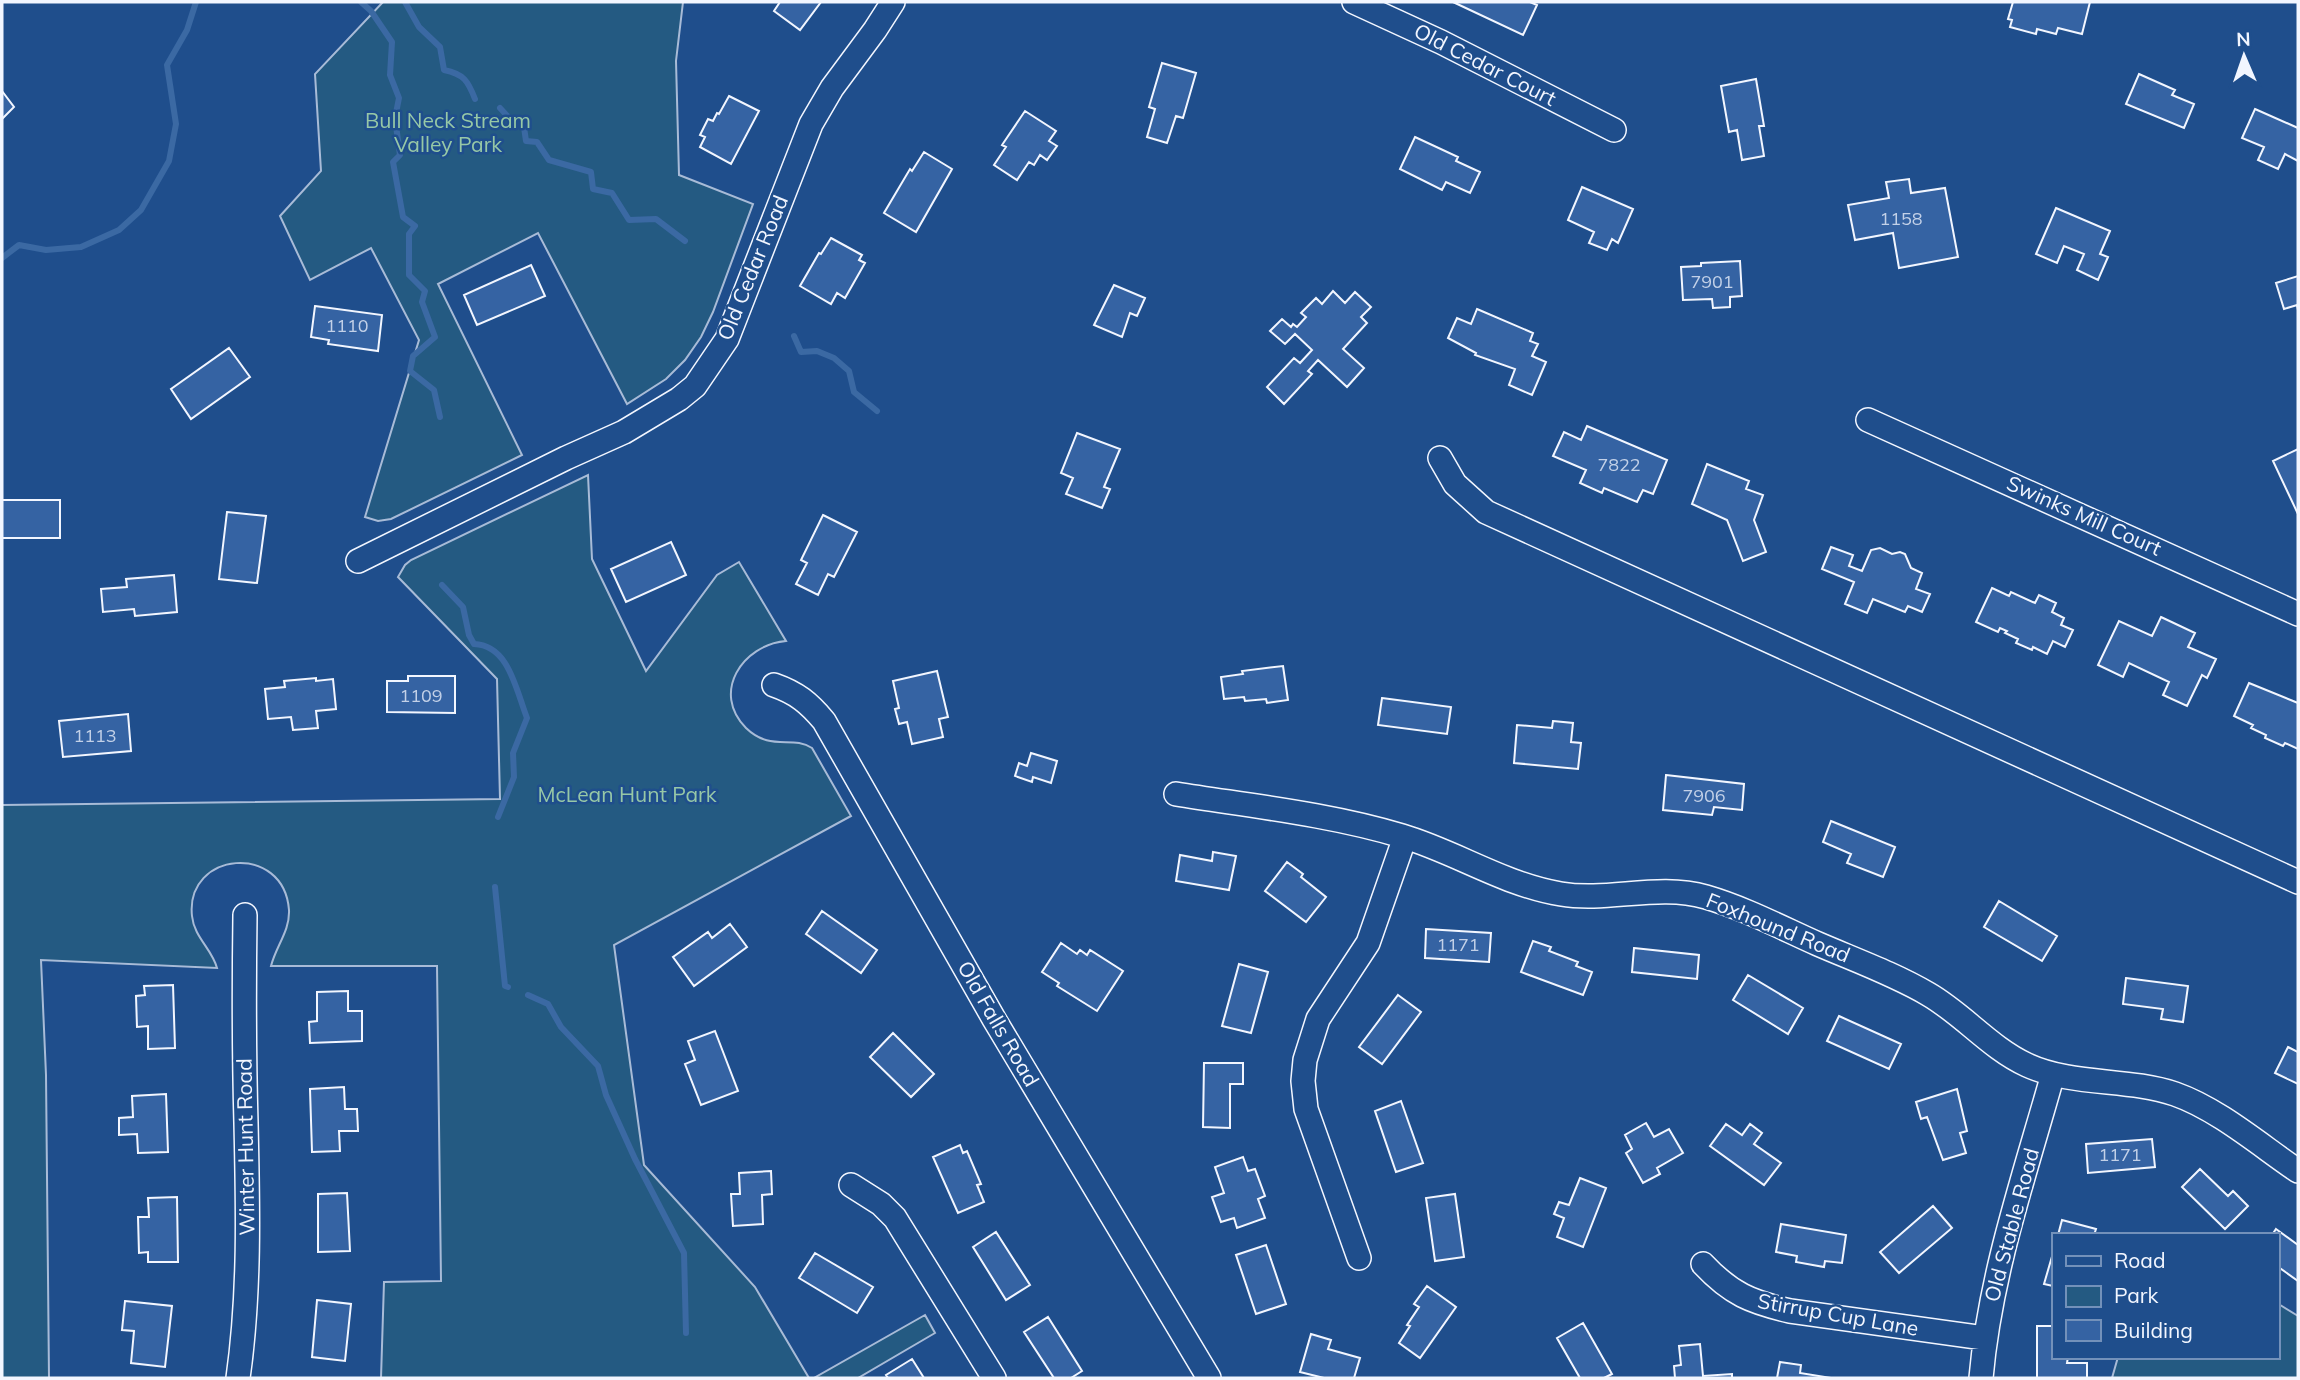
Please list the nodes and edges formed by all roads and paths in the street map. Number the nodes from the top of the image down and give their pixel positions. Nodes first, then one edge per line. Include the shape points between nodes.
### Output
1 (893, 2) edge
2 (1354, 2) edge
3 (1614, 130) dead end
4 (1868, 421) dead end
5 (1440, 458) dead end
6 (358, 561) dead end
7 (2298, 614) edge
8 (774, 685) dead end
9 (1176, 794) dead end
10 (1405, 837) junction
11 (2298, 882) edge
12 (245, 915) dead end
13 (2053, 1074) junction
14 (2298, 1171) edge
15 (851, 1185) dead end
16 (1359, 1258) dead end
17 (1703, 1264) dead end
18 (1984, 1338) junction
19 (238, 1378) edge
20 (995, 1378) edge
21 (1209, 1378) edge
22 (1981, 1378) edge

1 - 6 street, Old Cedar Road via 811,124 727,339 695,386 631,429
2 - 3 street, Old Cedar Court
4 - 7 street, Swinks Mill Court
5 - 11 street via 1455,484 1486,512
8 - 21 street, Old Falls Road via 794,692 824,721 994,1019
9 - 10 street, Foxhound Road via 1327,818
10 - 13 street, Foxhound Road via 1528,887 1562,894 1600,897 1682,892 1706,897 1929,994 2003,1051
10 - 16 street via 1368,943 1318,1019 1305,1060 1306,1109
12 - 19 street, Winter Hunt Road via 248,1270
13 - 14 street, Foxhound Road via 2175,1094
13 - 18 street, Old Stable Road
15 - 20 street via 895,1218
17 - 18 street, Stirrup Cup Lane via 1738,1295 1759,1304
18 - 22 street, Old Stable Road

